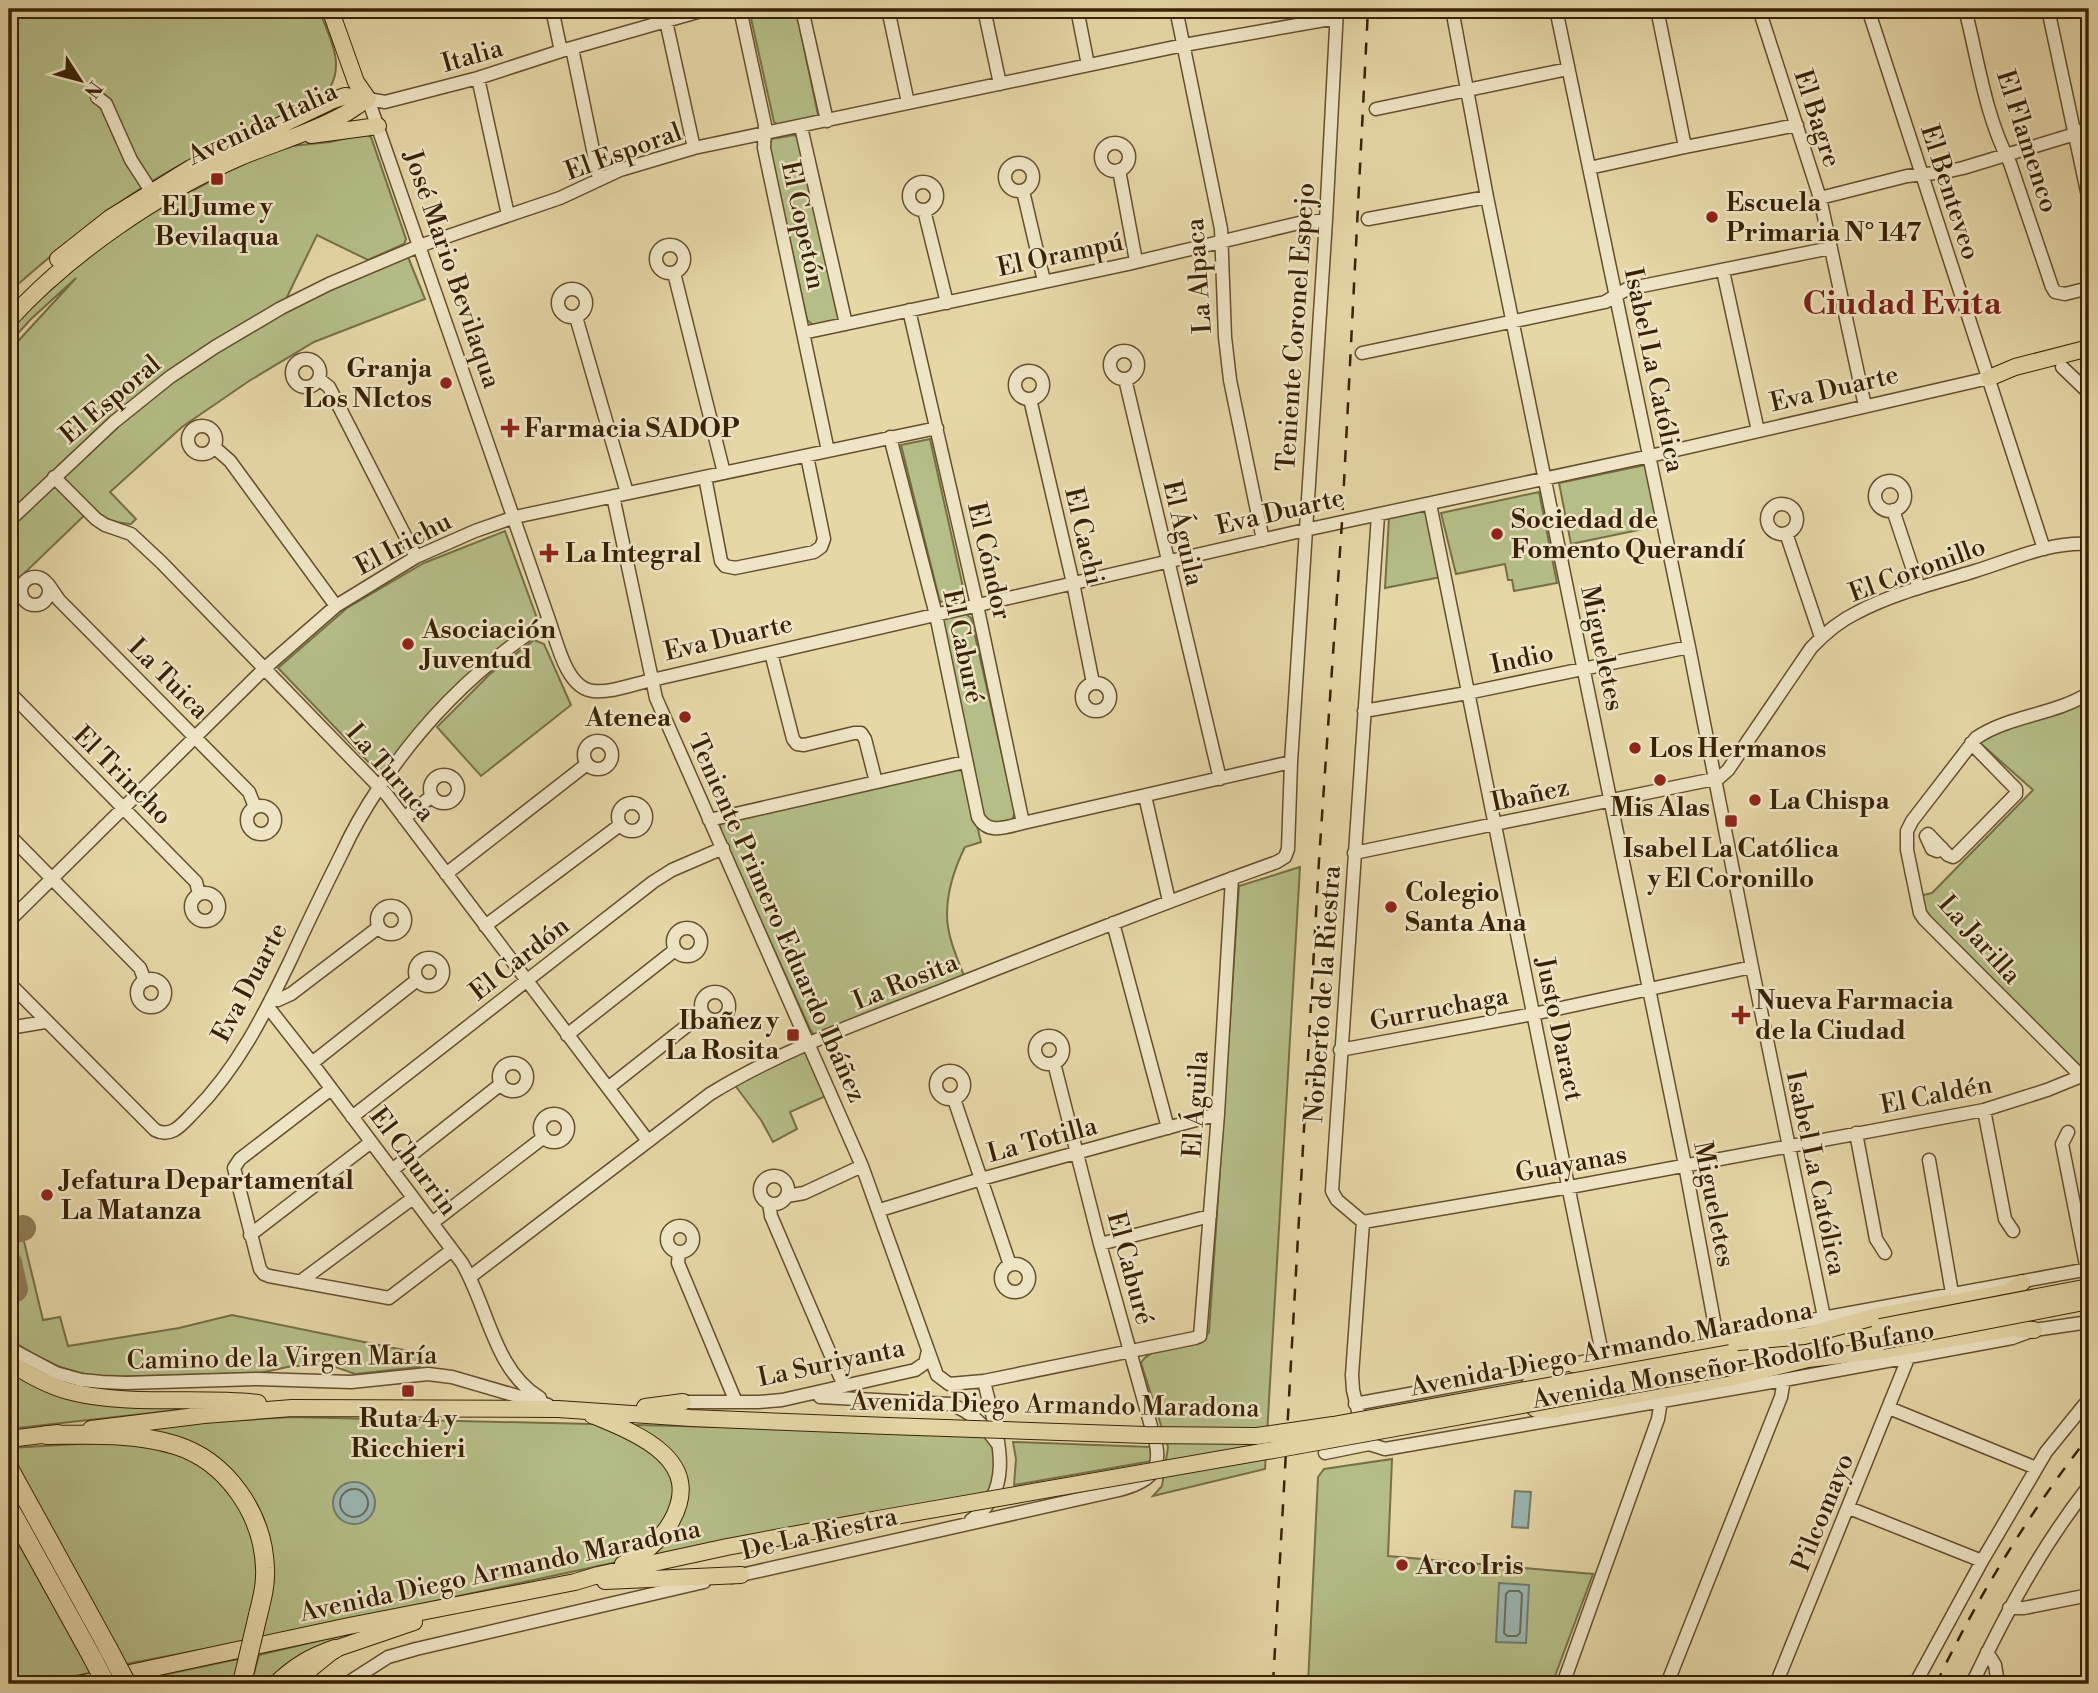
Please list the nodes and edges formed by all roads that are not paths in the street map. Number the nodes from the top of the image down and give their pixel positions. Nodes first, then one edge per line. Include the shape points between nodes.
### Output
1 (330, 9) edge
2 (341, 9) edge
3 (552, 9) edge
4 (708, 9) edge
5 (740, 9) edge
6 (802, 9) edge
7 (888, 9) edge
8 (984, 9) edge
9 (1077, 9) edge
10 (1177, 9) edge
11 (1452, 9) edge
12 (1556, 9) edge
13 (1657, 9) edge
14 (1759, 9) edge
15 (1868, 9) edge
16 (1965, 9) edge
17 (2048, 9) edge
18 (1337, 13) edge
19 (666, 21) junction
20 (1184, 45) junction
21 (567, 50) junction
22 (1088, 65) junction
23 (1569, 69) junction
24 (478, 78) junction
25 (1000, 84) junction
26 (1466, 90) junction
27 (97, 97) dead end
28 (368, 99) junction
29 (908, 103) junction
30 (1376, 109) dead end
31 (827, 121) junction
32 (1797, 125) junction
33 (377, 126) junction
34 (801, 127) junction
35 (2089, 127) edge
36 (764, 134) junction
37 (2075, 134) junction
38 (294, 136) junction
39 (1685, 147) junction
40 (694, 148) junction
41 (2006, 155) junction
42 (1589, 168) junction
43 (1119, 170) dead end
44 (1922, 176) junction
45 (599, 179) junction
46 (152, 191) junction
47 (1023, 191) dead end
48 (1487, 197) junction
49 (1820, 198) junction
50 (2089, 201) edge
51 (924, 210) dead end
52 (508, 215) junction
53 (1368, 219) dead end
54 (1326, 220) junction
55 (1221, 241) junction
56 (419, 246) junction
57 (1830, 248) junction
58 (1136, 261) junction
59 (1723, 271) junction
60 (674, 273) dead end
61 (1044, 281) junction
62 (2089, 288) edge
63 (1616, 296) junction
64 (947, 303) junction
65 (9, 304) edge
66 (909, 310) junction
67 (576, 317) dead end
68 (9, 320) edge
69 (1512, 321) junction
70 (846, 324) junction
71 (803, 332) junction
72 (2089, 348) edge
73 (1362, 353) dead end
74 (2089, 359) edge
75 (2062, 367) junction
76 (1989, 378) junction
77 (319, 379) dead end
78 (1125, 379) dead end
79 (2089, 393) edge
80 (1030, 399) dead end
81 (1865, 406) junction
82 (937, 428) junction
83 (1758, 431) junction
84 (890, 437) junction
85 (214, 447) dead end
86 (828, 452) junction
87 (807, 456) junction
88 (1650, 456) junction
89 (724, 473) junction
90 (54, 477) junction
91 (705, 477) junction
92 (1546, 480) junction
93 (627, 493) junction
94 (613, 496) junction
95 (1430, 504) junction
96 (1893, 510) dead end
97 (1378, 515) junction
98 (515, 517) junction
99 (9, 521) edge
100 (1305, 530) junction
101 (1786, 533) dead end
102 (1263, 540) junction
103 (2089, 544) edge
104 (2044, 549) junction
105 (416, 557) junction
106 (1167, 562) junction
107 (1073, 583) junction
108 (48, 584) junction
109 (1919, 588) junction
110 (59, 600) junction
111 (45, 601) junction
112 (977, 605) junction
113 (337, 606) junction
114 (936, 615) junction
115 (549, 620) junction
116 (1821, 637) junction
117 (1689, 647) junction
118 (771, 653) junction
119 (265, 668) junction
120 (1584, 668) junction
121 (652, 680) junction
122 (1093, 683) dead end
123 (583, 688) joint
124 (9, 692) edge
125 (1467, 693) junction
126 (2089, 693) edge
127 (1364, 711) junction
128 (196, 737) junction
129 (1971, 743) junction
130 (1710, 754) junction
131 (1736, 758) junction
132 (965, 762) junction
133 (1291, 762) junction
134 (587, 764) dead end
135 (1220, 779) junction
136 (1715, 780) junction
137 (876, 782) junction
138 (379, 787) junction
139 (432, 796) dead end
140 (1146, 796) junction
141 (1611, 800) junction
142 (255, 807) dead end
143 (124, 808) junction
144 (404, 818) junction
145 (709, 820) junction
146 (1023, 823) junction
147 (620, 825) dead end
148 (1495, 825) junction
149 (9, 835) edge
150 (723, 848) junction
151 (1942, 848) dead end
152 (1354, 853) junction
153 (1285, 857) joint
154 (446, 874) junction
155 (51, 877) junction
156 (1232, 878) junction
157 (200, 894) dead end
158 (1169, 901) junction
159 (9, 921) edge
160 (1113, 923) junction
161 (485, 926) junction
162 (379, 927) dead end
163 (675, 950) dead end
164 (1752, 967) junction
165 (417, 980) dead end
166 (145, 981) dead end
167 (527, 981) junction
168 (9, 983) edge
169 (1650, 990) junction
170 (270, 1003) junction
171 (703, 1013) dead end
172 (1533, 1014) junction
173 (45, 1021) junction
174 (9, 1028) edge
175 (568, 1035) junction
176 (809, 1043) junction
177 (1340, 1050) junction
178 (312, 1063) junction
179 (1054, 1063) dead end
180 (2086, 1075) edge
181 (501, 1084) dead end
182 (608, 1088) junction
183 (331, 1089) junction
184 (954, 1099) dead end
185 (1984, 1110) junction
186 (1218, 1114) junction
187 (352, 1117) junction
188 (1168, 1128) junction
189 (2068, 1132) dead end
190 (1856, 1133) junction
191 (544, 1137) dead end
192 (648, 1141) junction
193 (371, 1142) junction
194 (1788, 1147) junction
195 (1076, 1153) junction
196 (1929, 1160) dead end
197 (1685, 1165) junction
198 (862, 1166) junction
199 (392, 1170) junction
200 (981, 1179) junction
201 (1570, 1187) junction
202 (787, 1196) junction
203 (413, 1198) junction
204 (769, 1203) junction
205 (880, 1210) junction
206 (1210, 1216) junction
207 (432, 1223) junction
208 (1363, 1223) junction
209 (2013, 1231) dead end
210 (250, 1235) junction
211 (1100, 1244) junction
212 (452, 1250) junction
213 (679, 1252) dead end
214 (1885, 1253) dead end
215 (1010, 1265) dead end
216 (2088, 1269) edge
217 (470, 1277) junction
218 (301, 1281) junction
219 (2022, 1283) junction
220 (2089, 1287) edge
221 (1952, 1293) junction
222 (2089, 1301) edge
223 (1824, 1317) junction
224 (2089, 1322) edge
225 (2034, 1330) junction
226 (1201, 1333) joint
227 (1881, 1334) junction
228 (1804, 1336) junction
229 (1717, 1337) junction
230 (9, 1349) edge
231 (928, 1350) junction
232 (1130, 1351) junction
233 (503, 1355) junction
234 (1909, 1356) junction
235 (1603, 1358) junction
236 (1808, 1359) junction
237 (1731, 1360) junction
238 (9, 1362) edge
239 (1573, 1364) junction
240 (1552, 1368) junction
241 (1784, 1380) junction
242 (984, 1381) junction
243 (844, 1386) junction
244 (490, 1387) junction
245 (2089, 1399) edge
246 (782, 1400) junction
247 (1661, 1401) junction
248 (683, 1402) joint
249 (736, 1402) junction
250 (1355, 1404) junction
251 (292, 1408) junction
252 (1889, 1408) junction
253 (558, 1409) junction
254 (582, 1410) junction
255 (2089, 1411) edge
256 (615, 1412) junction
257 (46, 1435) junction
258 (9, 1439) edge
259 (997, 1443) junction
260 (1369, 1444) junction
261 (1325, 1453) dead end
262 (2036, 1468) junction
263 (11, 1473) edge
264 (1145, 1481) joint
265 (2089, 1486) edge
266 (9, 1507) edge
267 (1849, 1508) junction
268 (965, 1523) junction
269 (1982, 1561) junction
270 (598, 1574) junction
271 (741, 1575) junction
272 (575, 1582) junction
273 (2089, 1595) edge
274 (469, 1603) junction
275 (2009, 1608) junction
276 (335, 1649) junction
277 (1987, 1652) junction
278 (79, 1684) edge
279 (106, 1684) edge
280 (127, 1684) edge
281 (242, 1684) edge
282 (277, 1684) edge
283 (294, 1684) edge
284 (346, 1684) edge
285 (1563, 1684) edge
286 (1667, 1684) edge
287 (1776, 1684) edge
288 (1915, 1684) edge
289 (1972, 1684) edge
290 (1998, 1684) edge

1 - 28 main road, José Mario Bevilaqua via 356,82
2 - 28 main road, José Mario Bevilaqua
3 - 21 street
4 - 19 street, Italia
5 - 36 street, El Copetón
6 - 31 street
7 - 29 street
8 - 25 street
9 - 22 street
10 - 20 street, La Alpaca
11 - 26 street, Migueletes
12 - 23 street, Isabel La Católica
13 - 39 street
14 - 32 street, El Bagre
15 - 44 street, El Benteveo
16 - 41 street, El Flamenco
17 - 37 street
18 - 20 street, El Esporal
18 - 54 street, Teniente Coronel Espejo
19 - 21 street, Italia
19 - 40 street
20 - 22 street, El Esporal
20 - 55 street, La Alpaca
21 - 24 street, Italia
21 - 45 street
22 - 25 street, El Esporal
23 - 26 street
23 - 42 street, Isabel La Católica
24 - 28 street, Italia via 385,102
24 - 52 street
25 - 29 street, El Esporal
26 - 30 street
26 - 48 street, Migueletes
27 - 46 street via 106,104 131,159
28 - 33 street, José Mario Bevilaqua
28 - 38 main road, Avenida Italia
28 - 46 main road, Avenida Italia via 345,96 331,101
29 - 31 street, El Esporal
31 - 34 street, El Esporal
32 - 39 street
32 - 49 street, El Bagre
33 - 38 main road
33 - 56 street, José Mario Bevilaqua
34 - 36 street, El Esporal
34 - 70 street
35 - 37 street
36 - 40 street, El Esporal
36 - 71 street, El Copetón
37 - 41 street
37 - 50 street
38 - 68 main road, Avenida Italia via 199,178 117,227 75,258
39 - 42 street
40 - 45 street, El Esporal
41 - 44 street
41 - 62 street, El Flamenco via 2055,292
42 - 63 street, Isabel La Católica
43 - 58 street
44 - 49 street
44 - 76 street, El Benteveo
45 - 52 street, El Esporal
46 - 65 main road, Avenida Italia via 75,244
47 - 61 street
48 - 53 street
48 - 69 street, Migueletes
49 - 57 street, El Bagre
51 - 64 street
52 - 56 street, El Esporal
54 - 55 street, El Orampú
54 - 100 street, Teniente Coronel Espejo
55 - 58 street, El Orampú
55 - 102 street, La Alpaca via 1230,380
56 - 90 street, El Esporal via 329,284 215,347 114,422
56 - 98 street, José Mario Bevilaqua
57 - 59 street
57 - 81 street, El Bagre
58 - 61 street, El Orampú
59 - 63 street via 1627,289
59 - 83 street
60 - 89 street
61 - 64 street, El Orampú
63 - 69 street
63 - 88 street, Isabel La Católica
64 - 66 street, El Orampú
66 - 70 street, El Orampú
66 - 82 street, El Cóndor
67 - 93 street
69 - 73 street
69 - 92 street, Migueletes
70 - 71 street, El Orampú
71 - 86 street, El Copetón
72 - 76 main road, Eva Duarte
74 - 75 main road, Eva Duarte
75 - 76 main road, Eva Duarte
75 - 79 street
76 - 81 street, Eva Duarte
76 - 104 street, El Benteveo
77 - 105 street via 329,387
78 - 106 street, El Águila
80 - 107 street, El Cachi
81 - 83 street, Eva Duarte
82 - 84 street, El Irichu
82 - 112 street, El Cóndor
83 - 88 street, Eva Duarte
84 - 86 street, El Irichu
84 - 114 street, El Caburé
85 - 113 street via 230,461
86 - 87 street, El Irichu
87 - 89 street, El Irichu
87 - 91 street via 824,539 814,552 771,561 735,568 721,561
88 - 92 street, Eva Duarte
88 - 117 street, Isabel La Católica
89 - 91 street, El Irichu
90 - 99 street, El Esporal
90 - 119 street, La Turuca via 96,519 131,534
91 - 93 street, El Irichu
92 - 95 street, Eva Duarte
92 - 120 street, Migueletes
93 - 94 street, El Irichu
94 - 98 street, El Irichu
94 - 121 street, Teniente Primero Eduardo Ibáñez
95 - 97 street, Eva Duarte
95 - 125 street, Justo Daract
96 - 109 street
97 - 100 street, Eva Duarte
97 - 127 street, Norberto de la Riestra
98 - 105 street, El Irichu
98 - 115 street, José Mario Bevilaqua
100 - 102 street, Eva Duarte
100 - 133 street, Teniente Coronel Espejo
101 - 116 street
102 - 106 street, Eva Duarte
103 - 104 street, El Coronillo
104 - 109 street, El Coronillo
105 - 113 street, El Irichu
106 - 107 street, Eva Duarte
106 - 135 street, El Águila
107 - 112 street, Eva Duarte
107 - 122 street, El Cachi
108 - 110 street, La Tuica
108 - 111 street
108 - 111 street via 32,577 21,590 32,605
109 - 116 street, El Coronillo via 1858,612
110 - 111 street
110 - 128 street, La Tuica
112 - 114 street, Eva Duarte
112 - 146 street, El Cóndor
113 - 119 street, El Irichu
114 - 118 street, Eva Duarte
114 - 132 street, El Caburé
115 - 123 street, José Mario Bevilaqua via 568,672
115 - 138 street, Eva Duarte via 506,650 447,703
116 - 131 street, El Coronillo
117 - 120 street, Indio
117 - 130 street, Isabel La Católica
118 - 121 street, Eva Duarte
118 - 137 street via 797,744 861,733
119 - 128 street, El Irichu
119 - 138 street, La Turuca
120 - 125 street, Indio
120 - 141 street, Migueletes
121 - 123 street, Eva Duarte via 602,691
121 - 145 street, Teniente Primero Eduardo Ibáñez
124 - 143 street, El Trincho
125 - 127 street, Indio
125 - 148 street, Justo Daract
126 - 129 street, La Jarilla via 1988,730
127 - 152 street, Norberto de la Riestra
128 - 142 street, La Tuica via 250,792
128 - 143 street, El Irichu
129 - 151 street via 2016,794 1956,855 1948,855
129 - 180 street, La Jarilla via 1908,831 1907,850 1920,913
130 - 131 street via 1718,759
130 - 136 street, Isabel La Católica
131 - 136 street, El Coronillo
132 - 137 street
132 - 146 street, El Caburé via 985,827
133 - 135 street
133 - 153 street, Teniente Coronel Espejo
134 - 154 street
135 - 140 street
136 - 141 street, Ibañez
136 - 164 street, Isabel La Católica
137 - 145 street
138 - 144 street, La Turuca
138 - 170 street, Eva Duarte via 344,847
139 - 144 street
140 - 146 street
140 - 158 street
141 - 148 street, Ibañez
141 - 169 street, Migueletes
143 - 155 street, El Irichu
143 - 157 street, El Trincho via 195,882
144 - 154 street, La Turuca
145 - 150 street, Teniente Primero Eduardo Ibáñez
147 - 161 street
148 - 152 street, Ibañez
148 - 172 street, Justo Daract
149 - 155 street
150 - 167 street, El Cardón via 663,876
150 - 176 street, Teniente Primero Eduardo Ibáñez
152 - 177 street, Norberto de la Riestra
153 - 156 street, La Rosita
154 - 161 street, La Turuca
155 - 159 street, El Irichu
155 - 166 street via 140,968
156 - 158 street, La Rosita
156 - 186 street, El Águila
158 - 160 street, La Rosita
160 - 176 street, La Rosita
160 - 188 street
161 - 167 street, La Turuca
162 - 170 street via 291,994
163 - 175 street
164 - 169 street, Gurruchaga
164 - 194 street, Isabel La Católica
165 - 178 street
167 - 175 street, La Turuca
167 - 187 street, El Cardón
168 - 173 street
169 - 172 street, Gurruchaga
169 - 197 street, Migueletes
170 - 173 street, Eva Duarte via 219,1085 180,1126 164,1134
170 - 178 street, El Churrin
171 - 182 street
172 - 177 street, Gurruchaga
172 - 201 street, Justo Daract
173 - 174 street
175 - 182 street, La Turuca
176 - 192 street, La Rosita via 736,1078
176 - 198 street, Teniente Primero Eduardo Ibáñez
177 - 208 street, Norberto de la Riestra via 1332,1191
178 - 183 street, El Churrin
179 - 195 street, El Caburé
180 - 185 street, El Caldén
181 - 199 street
182 - 192 street, La Turuca
183 - 187 street, El Churrin
183 - 210 street via 235,1164
184 - 200 street
185 - 190 street, El Caldén
185 - 209 street via 2005,1219
186 - 188 street, La Totilla
186 - 206 street, El Águila
187 - 193 street, El Churrin
188 - 195 street, La Totilla
189 - 216 street via 2062,1144
190 - 194 street, El Caldén
190 - 214 street via 1876,1239
191 - 207 street
192 - 217 street, La Rosita
193 - 199 street, El Churrin
193 - 210 street
194 - 197 street, Guayanas
194 - 223 street, Isabel La Católica
195 - 200 street, La Totilla
195 - 211 street, El Caburé
196 - 221 street
197 - 201 street, Guayanas
197 - 229 street, Migueletes
198 - 202 street via 804,1193
198 - 205 street, Teniente Primero Eduardo Ibáñez
199 - 203 street, El Churrin
200 - 205 street, La Totilla
200 - 215 street
201 - 208 street, Guayanas
201 - 235 street, Justo Daract
202 - 204 street via 779,1203
202 - 204 street via 785,1181 769,1177 760,1192
203 - 207 street, El Churrin
203 - 218 street
204 - 243 street
205 - 231 street, Teniente Primero Eduardo Ibáñez
206 - 211 street
206 - 226 street, El Águila
207 - 212 street, El Churrin
208 - 250 street via 1352,1375
210 - 218 street via 264,1274
211 - 232 street, El Caburé
212 - 217 street, El Churrin
212 - 218 street via 393,1296 384,1298
213 - 249 street via 678,1263
216 - 219 street, Avenida Monseñor Rodolfo Bufano
217 - 233 street, El Churrin
219 - 221 street, Avenida Monseñor Rodolfo Bufano
219 - 225 street via 2032,1286 2044,1302 2045,1312
219 - 228 main road via 2007,1293 1878,1316
220 - 227 main road, Avenida Diego Armando Maradona, bridge
221 - 223 street, Avenida Monseñor Rodolfo Bufano
222 - 227 main road, Avenida Diego Armando Maradona, bridge
223 - 229 street, Avenida Monseñor Rodolfo Bufano
224 - 225 street, Avenida Monseñor Rodolfo Bufano
225 - 234 street, Avenida Monseñor Rodolfo Bufano
225 - 236 main road via 2013,1328
226 - 232 street, La Suriyanta
227 - 228 main road, Avenida Diego Armando Maradona
227 - 236 main road, Avenida Diego Armando Maradona
228 - 237 main road, Avenida Diego Armando Maradona
228 - 239 main road via 1728,1343 1589,1368
229 - 235 street, Avenida Monseñor Rodolfo Bufano
230 - 244 street, Camino de la Virgen María via 56,1373 102,1382 351,1382 428,1374
231 - 242 street, La Suriyanta via 937,1375 949,1384
231 - 243 street, La Suriyanta via 925,1363 915,1370
232 - 242 street, La Suriyanta
232 - 264 street, El Caburé via 1158,1459
233 - 244 street via 504,1370
233 - 253 street, El Churrin via 528,1390
234 - 241 street, Avenida Monseñor Rodolfo Bufano
234 - 252 street, Pilcomayo
235 - 239 street, Avenida Monseñor Rodolfo Bufano
236 - 237 main road, Avenida Diego Armando Maradona
236 - 240 main road via 1734,1377 1536,1409 1528,1401 1528,1388
237 - 256 main road, Avenida Diego Armando Maradona, bridge via 1257,1436 888,1426
237 - 270 main road, Avenida Diego Armando Maradona, bridge via 1266,1452 878,1519
238 - 251 main road via 68,1391
239 - 240 street, Avenida Monseñor Rodolfo Bufano
240 - 250 street, Avenida Monseñor Rodolfo Bufano
241 - 247 street, Avenida Monseñor Rodolfo Bufano
241 - 286 street via 1782,1397
242 - 259 street
243 - 246 street, La Suriyanta
244 - 253 street, Camino de la Virgen María
245 - 262 street
246 - 249 street, La Suriyanta
246 - 259 street via 830,1396 950,1404 979,1420
247 - 260 street, Avenida Monseñor Rodolfo Bufano via 1385,1449
247 - 285 street
248 - 249 street, La Suriyanta
248 - 256 main road
250 - 260 street
251 - 253 main road, Avenida Diego Armando Maradona
251 - 257 main road, Avenida Diego Armando Maradona
252 - 262 street
252 - 267 street, Pilcomayo
253 - 254 main road, Avenida Diego Armando Maradona
254 - 256 main road, Avenida Diego Armando Maradona
254 - 270 main road via 656,1447 677,1470 681,1488 679,1506 664,1533 629,1562
255 - 262 street via 2051,1458
257 - 258 main road, Avenida Diego Armando Maradona
257 - 281 highway, bridge via 159,1441 203,1458 233,1485 260,1534 265,1569 265,1588
259 - 268 street via 1000,1481 995,1494 980,1514
260 - 261 street
262 - 269 street
263 - 280 highway, bridge
264 - 268 street, De La Riestra
265 - 275 street
266 - 279 highway, bridge
267 - 269 street
267 - 287 street, Pilcomayo
268 - 271 street, De La Riestra
269 - 288 street
270 - 272 main road, Avenida Diego Armando Maradona
271 - 272 main road
271 - 284 street, De La Riestra via 416,1649 388,1657
272 - 274 main road, Avenida Diego Armando Maradona
273 - 275 street
274 - 276 main road
274 - 278 main road, Avenida Diego Armando Maradona
275 - 277 street
276 - 282 highway via 294,1667
276 - 283 main road
277 - 289 street
277 - 290 street

